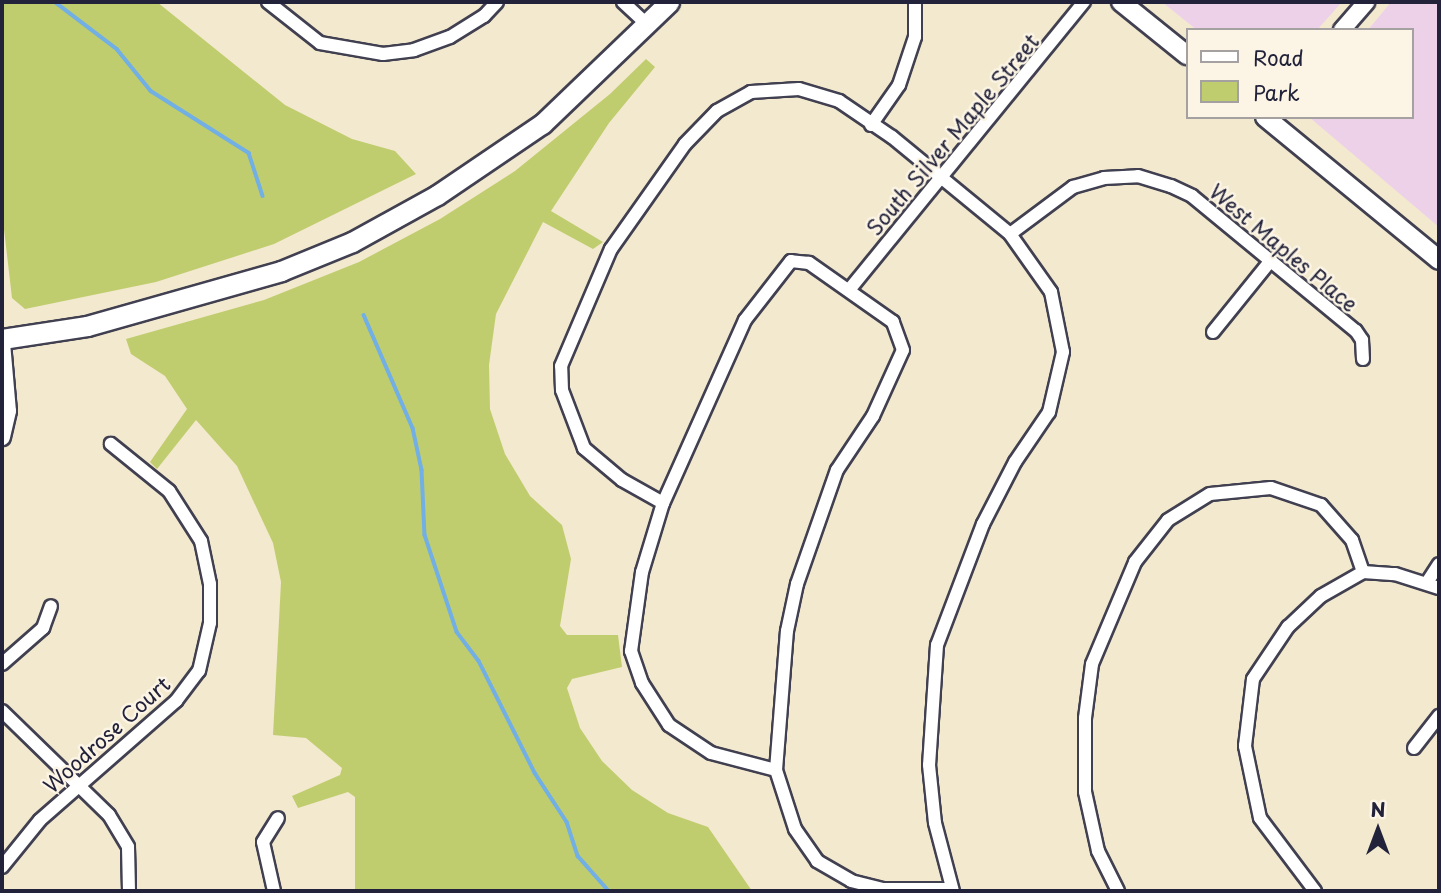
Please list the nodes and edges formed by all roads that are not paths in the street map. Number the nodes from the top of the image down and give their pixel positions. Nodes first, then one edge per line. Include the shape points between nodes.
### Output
1 (268, 2) edge
2 (497, 2) edge
3 (623, 2) edge
4 (669, 2) edge
5 (915, 2) edge
6 (1084, 2) edge
7 (1121, 2) edge
8 (1366, 2) edge
9 (649, 26) junction
10 (1344, 28) edge
11 (1186, 54) edge
12 (1267, 119) edge
13 (871, 125) junction
14 (940, 177) junction
15 (1010, 234) junction
16 (1270, 260) junction
17 (1439, 260) edge
18 (849, 289) junction
19 (1213, 332) dead end
20 (2, 341) edge
21 (1363, 359) dead end
22 (2, 437) edge
23 (111, 444) dead end
24 (663, 503) junction
25 (1439, 564) edge
26 (1363, 572) junction
27 (1433, 584) edge
28 (51, 606) dead end
29 (2, 664) edge
30 (2, 711) edge
31 (1439, 716) edge
32 (1414, 748) dead end
33 (776, 769) junction
34 (78, 785) junction
35 (278, 818) dead end
36 (2, 867) edge
37 (953, 890) edge
38 (129, 891) edge
39 (274, 891) edge
40 (1118, 891) edge
41 (1315, 891) edge

1 - 2 street via 320,43 383,54 414,50 450,37
3 - 9 street
4 - 9 main road
5 - 13 street via 915,37 899,85
6 - 14 street, South Silver Maple Street
7 - 11 main road
8 - 10 street
9 - 20 main road via 542,124 437,195 352,242 281,271 88,326
12 - 17 main road
13 - 14 street
13 - 24 street via 839,101 799,89 751,92 717,111 685,144 611,249 561,366 562,390 584,448 622,480
14 - 15 street
14 - 18 street, South Silver Maple Street
15 - 16 street, West Maples Place via 1073,187 1104,178 1138,176 1192,196
15 - 37 street via 1051,292 1063,352 1049,412 1015,462 983,524 937,645 929,765 935,823
16 - 19 street
16 - 21 street, West Maples Place via 1356,331 1362,340
18 - 24 street via 808,262 790,261 745,320
18 - 33 street via 893,322 903,350 873,416 836,470 797,584 787,631
20 - 22 street via 8,411
23 - 34 street, Woodrose Court via 169,491 201,541 210,584 210,623 199,671 176,701
24 - 33 street via 642,572 632,633 631,651 642,683 668,725 710,753
25 - 27 street
26 - 27 street
26 - 40 street via 1352,540 1321,505 1271,488 1210,494 1168,520 1135,562 1092,664 1085,718 1085,792 1098,851
26 - 41 street via 1321,596 1288,627 1254,679 1245,746 1260,818
28 - 29 street via 43,628
30 - 34 street
31 - 32 street
33 - 37 street via 795,829 817,861 850,881 883,888
34 - 36 street, Woodrose Court via 10,852
34 - 38 street via 109,815 128,847
35 - 39 street via 263,842

